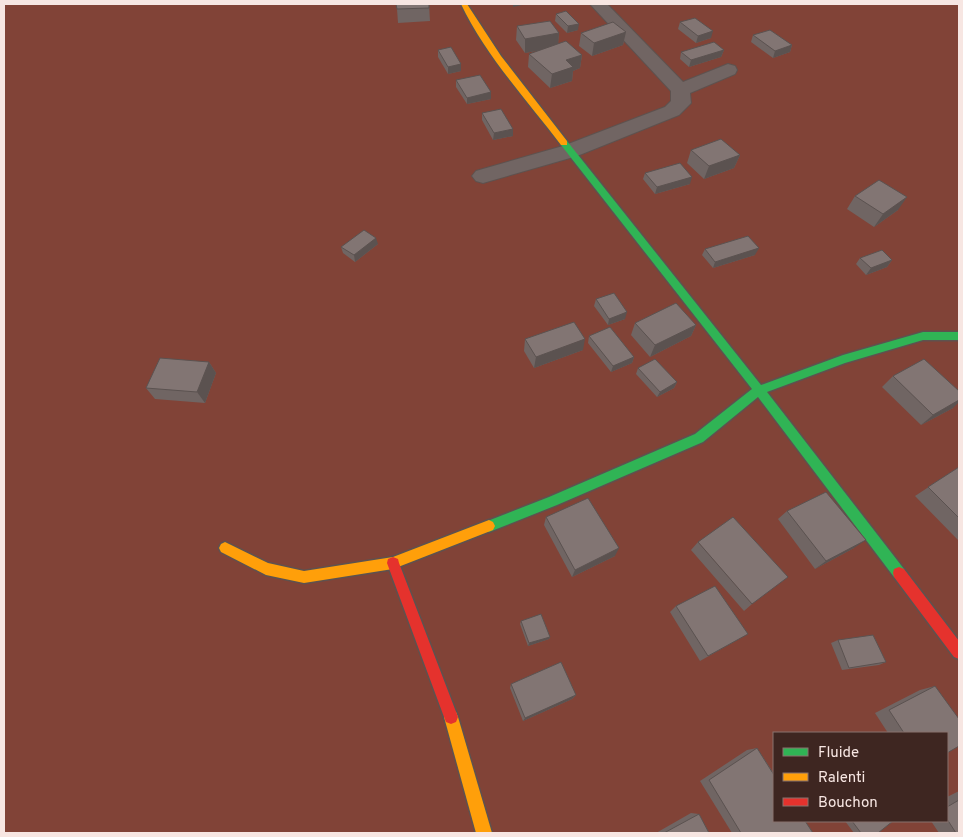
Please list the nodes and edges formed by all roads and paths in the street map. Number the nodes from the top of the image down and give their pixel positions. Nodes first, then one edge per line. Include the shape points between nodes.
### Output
1 (464, 4) edge
2 (598, 4) edge
3 (728, 70) dead end
4 (680, 90) junction
5 (570, 151) junction
6 (483, 176) dead end
7 (959, 336) edge
8 (759, 390) junction
9 (225, 548) dead end
10 (394, 563) junction
11 (959, 652) edge
12 (484, 833) edge

1 - 5 street
2 - 4 street
3 - 4 street
4 - 5 street via 681,103 672,111
5 - 6 street
5 - 8 street
7 - 8 street via 923,336 842,359
8 - 10 street via 699,438 553,501
8 - 11 street
9 - 10 street via 266,569 304,577
10 - 12 street via 455,728

